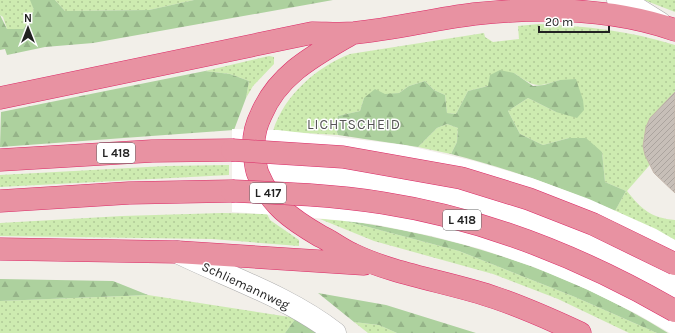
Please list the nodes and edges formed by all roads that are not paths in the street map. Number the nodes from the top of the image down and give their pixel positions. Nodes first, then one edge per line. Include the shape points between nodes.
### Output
1 (618, 0) edge
2 (481, 7) edge
3 (670, 29) edge
4 (354, 33) junction
5 (0, 98) edge
6 (0, 160) edge
7 (0, 201) edge
8 (0, 249) edge
9 (177, 252) junction
10 (675, 264) edge
11 (391, 268) junction
12 (675, 311) edge
13 (334, 333) edge
14 (580, 333) edge

1 - 3 street
2 - 3 highway, L 417 via 576,12 610,16
2 - 4 highway, L 417
4 - 5 highway, L 417 via 312,33
4 - 11 highway, L 417 via 300,64 271,94 256,129 253,144 257,172 270,197 282,211 352,254
6 - 10 highway, L 418, bridge via 152,151 232,150 343,157 461,178 529,199 593,224
7 - 12 highway, L 418, bridge via 129,193 232,191 300,194 384,203 457,219 529,241 597,270
8 - 9 highway, L 417
9 - 11 highway, L 417 via 349,262
9 - 13 street, Schliemannweg via 262,289
11 - 14 highway, L 417 via 496,298

